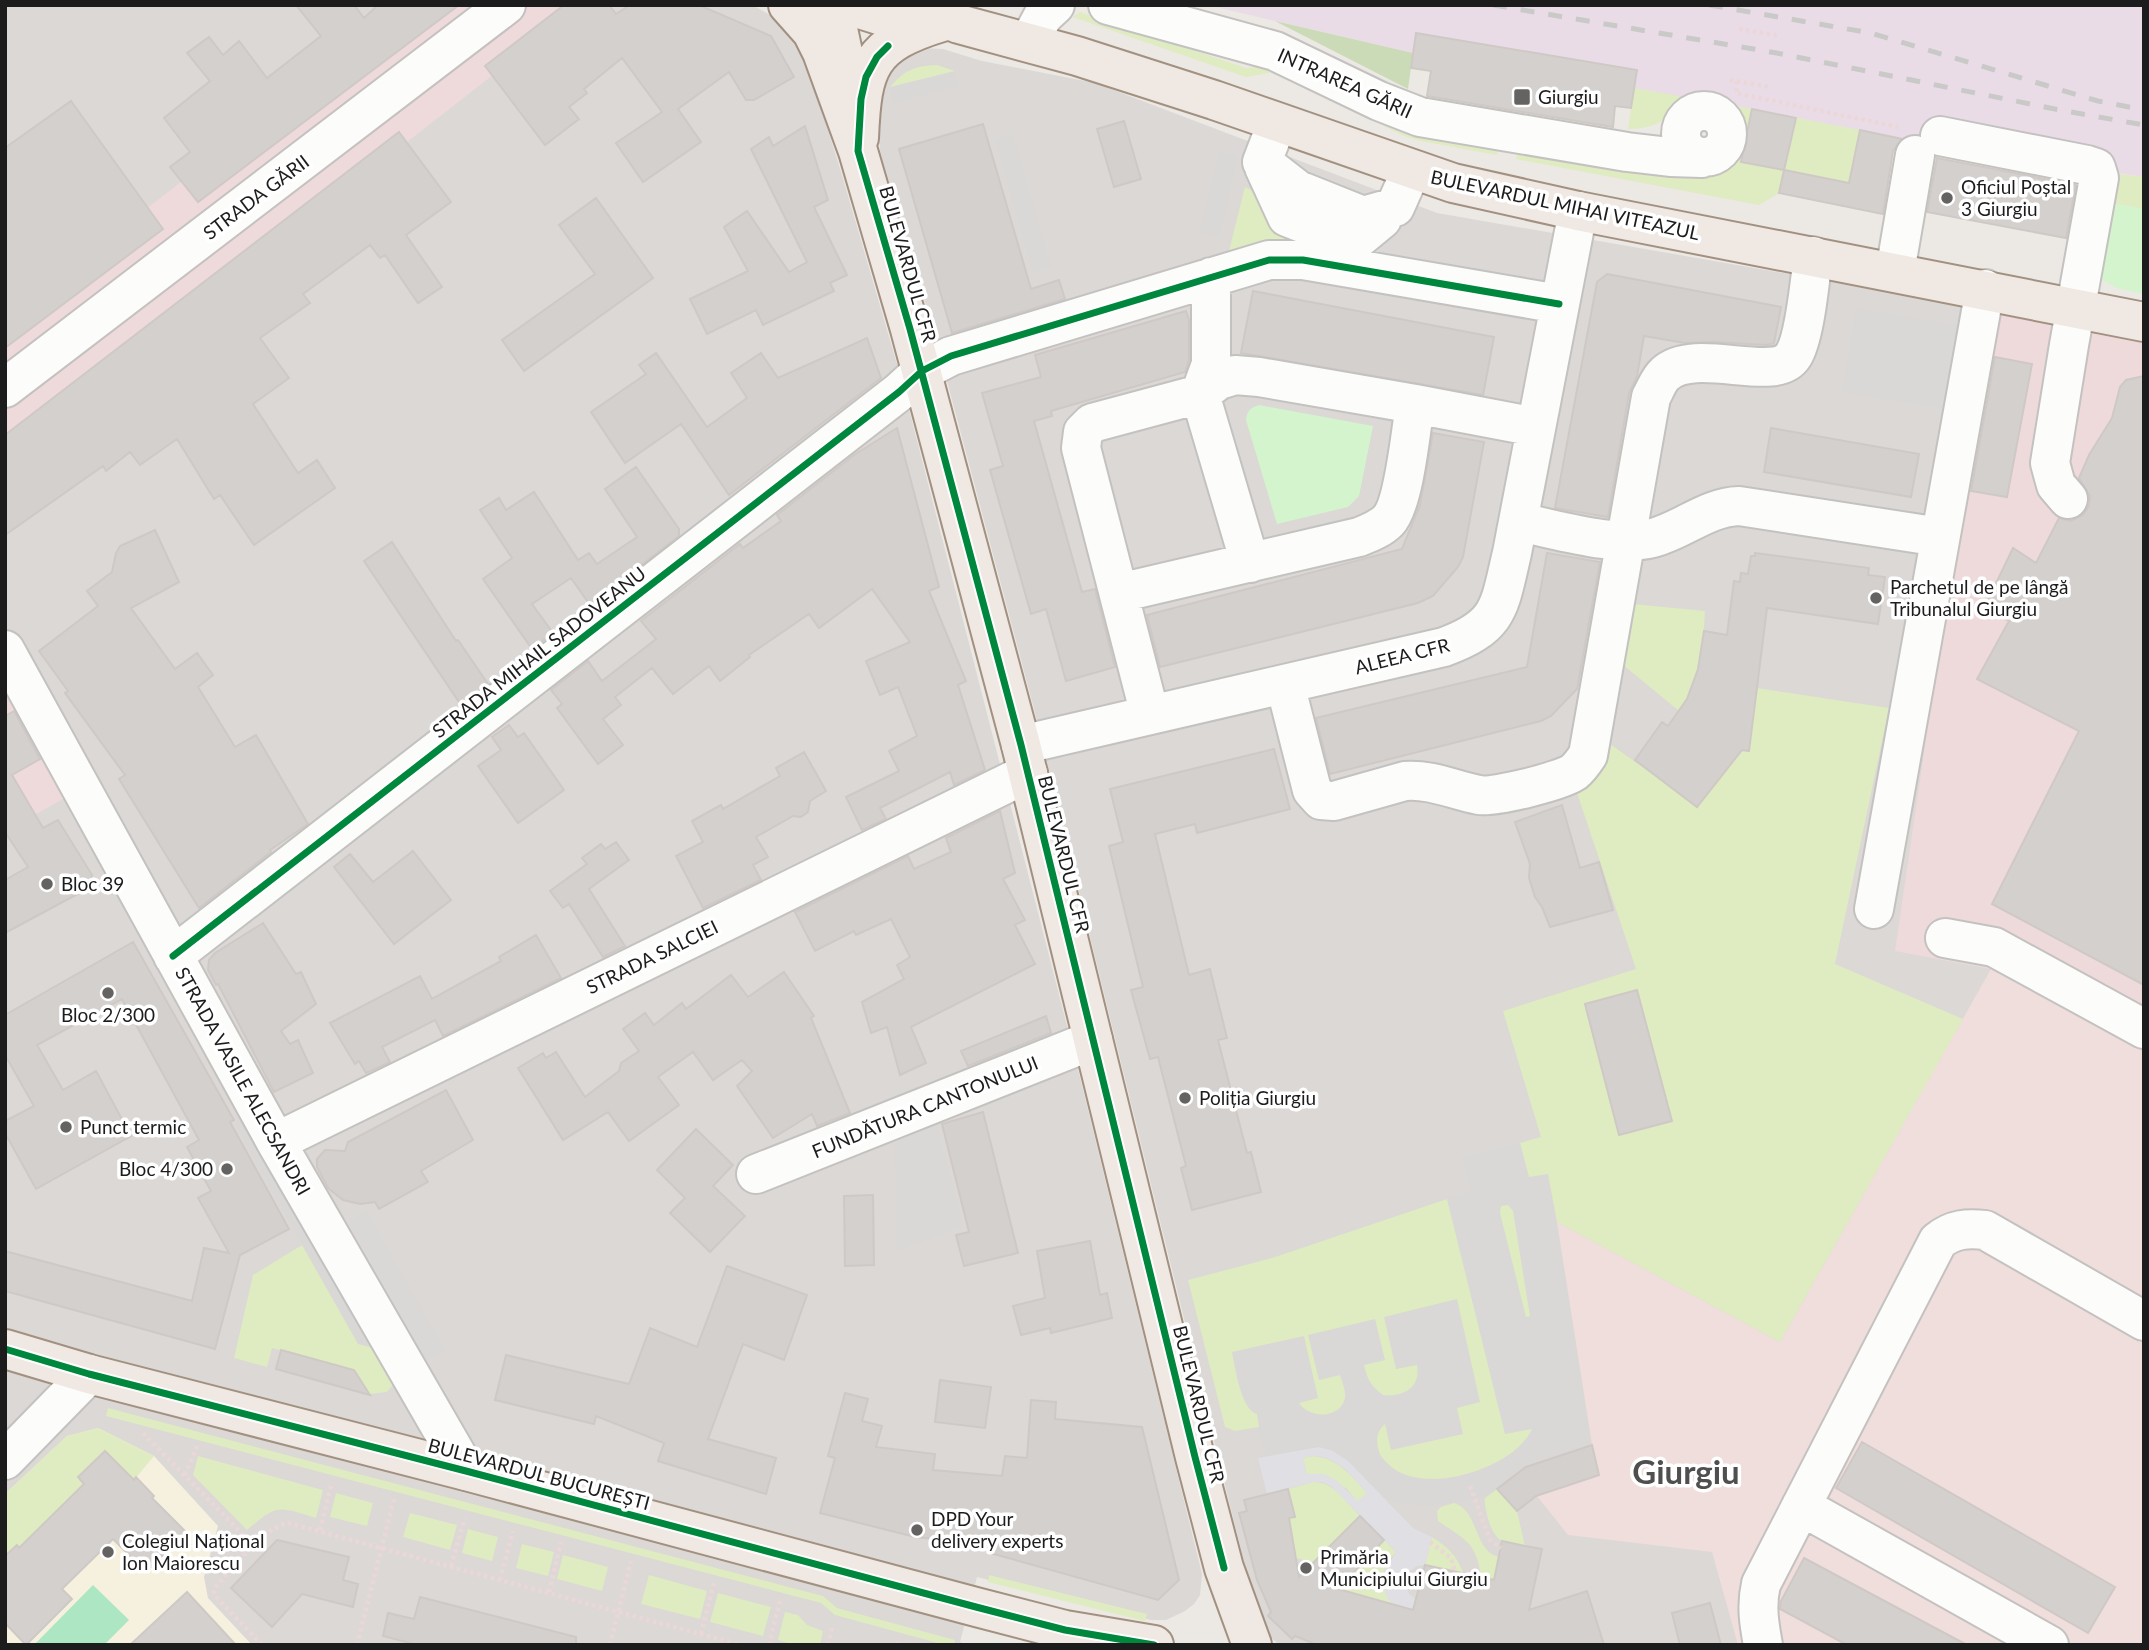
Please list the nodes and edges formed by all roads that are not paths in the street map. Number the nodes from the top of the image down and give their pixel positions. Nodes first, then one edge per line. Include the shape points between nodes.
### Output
1 (506, 5) edge
2 (789, 5) edge
3 (827, 5) edge
4 (846, 5) edge
5 (1055, 5) edge
6 (1108, 5) edge
7 (939, 17) edge
8 (1029, 42) junction
9 (1277, 123) junction
10 (858, 150) junction
11 (1627, 152) junction
12 (1411, 171) junction
13 (1578, 211) junction
14 (1813, 256) junction
15 (1895, 272) junction
16 (1211, 277) junction
17 (1985, 289) junction
18 (1559, 304) junction
19 (2076, 307) junction
20 (2144, 322) edge
21 (922, 371) junction
22 (5, 388) edge
23 (1200, 394) junction
24 (1415, 404) junction
25 (1536, 427) junction
26 (2068, 499) dead end
27 (1518, 522) junction
28 (1940, 537) junction
29 (1627, 542) junction
30 (1250, 563) junction
31 (1119, 593) junction
32 (5, 650) edge
33 (1285, 684) junction
34 (1150, 715) junction
35 (1024, 759) junction
36 (1874, 909) dead end
37 (1945, 938) dead end
38 (173, 956) junction
39 (2144, 1029) edge
40 (1093, 1040) junction
41 (276, 1142) junction
42 (756, 1174) dead end
43 (2144, 1321) edge
44 (5, 1349) edge
45 (89, 1374) junction
46 (5, 1460) edge
47 (466, 1471) junction
48 (1801, 1506) junction
49 (1224, 1568) junction
50 (1079, 1637) edge
51 (1154, 1645) edge
52 (1224, 1645) edge
53 (1252, 1645) edge
54 (1763, 1645) edge
55 (2049, 1645) edge

1 - 22 street, STRADA GĂRII
2 - 10 main road, BULEVARDUL CFR via 822,52
3 - 10 main road, BULEVARDUL CFR via 843,48
4 - 7 main road, BULEVARDUL MIHAI VITEAZUL via 879,15
5 - 8 street
6 - 11 street, INTRAREA GĂRII via 1275,51 1420,117
7 - 8 main road, BULEVARDUL MIHAI VITEAZUL
7 - 10 main road via 877,57 860,99
8 - 9 main road, BULEVARDUL MIHAI VITEAZUL
9 - 12 main road, BULEVARDUL MIHAI VITEAZUL
9 - 12 street via 1262,162 1287,217 1353,243 1395,207
10 - 21 main road, BULEVARDUL CFR
11 - 11 street, INTRAREA GĂRII via 1690,115 1681,136 1688,151 1702,158
12 - 13 main road, BULEVARDUL MIHAI VITEAZUL
13 - 14 main road, BULEVARDUL MIHAI VITEAZUL
13 - 18 street, ALEEA CFR
14 - 15 main road, BULEVARDUL MIHAI VITEAZUL
14 - 29 street via 1793,357 1765,368 1682,365 1665,374 1651,397
15 - 17 main road, BULEVARDUL MIHAI VITEAZUL
15 - 19 street via 1928,146 2096,168 2099,178
16 - 18 street, STRADA MIHAIL SADOVEANU via 1269,260 1303,260
16 - 21 street, STRADA MIHAIL SADOVEANU via 951,356
16 - 23 street via 1211,364
17 - 19 main road, BULEVARDUL MIHAI VITEAZUL
17 - 28 street
18 - 25 street, ALEEA CFR
19 - 20 main road, BULEVARDUL MIHAI VITEAZUL
19 - 26 street via 2050,463 2056,485
21 - 35 main road, BULEVARDUL CFR
21 - 38 street, STRADA MIHAIL SADOVEANU
23 - 24 street via 1235,375
23 - 30 street
23 - 31 street via 1092,423 1083,432 1081,448
24 - 25 street
24 - 30 street via 1398,500 1390,519 1359,537
25 - 27 street, ALEEA CFR
27 - 29 street
27 - 33 street, ALEEA CFR via 1501,598 1488,625 1444,647
28 - 29 street via 1731,506 1665,534
28 - 36 street
29 - 33 street via 1588,755 1576,771 1555,781 1483,796 1430,781 1405,780 1334,801 1321,800 1312,790
30 - 31 street
31 - 34 street
32 - 38 street, STRADA VASILE ALECSANDRI
33 - 34 street, ALEEA CFR
34 - 35 street, ALEEA CFR
35 - 40 main road, BULEVARDUL CFR
35 - 41 street, STRADA SALCIEI
37 - 39 street via 1994,947
38 - 41 street, STRADA VASILE ALECSANDRI
40 - 42 street, FUNDĂTURA CANTONULUI
40 - 49 main road, BULEVARDUL CFR
41 - 47 street, STRADA VASILE ALECSANDRI
43 - 48 street via 1985,1230 1949,1233 1938,1241
44 - 45 main road, BULEVARDUL BUCUREȘTI
45 - 46 street
45 - 47 main road, BULEVARDUL BUCUREȘTI
47 - 50 main road, BULEVARDUL BUCUREȘTI
48 - 54 street via 1761,1584 1757,1616
48 - 55 street
49 - 52 main road, BULEVARDUL CFR
49 - 53 main road, BULEVARDUL CFR
50 - 51 main road, BULEVARDUL BUCUREȘTI

